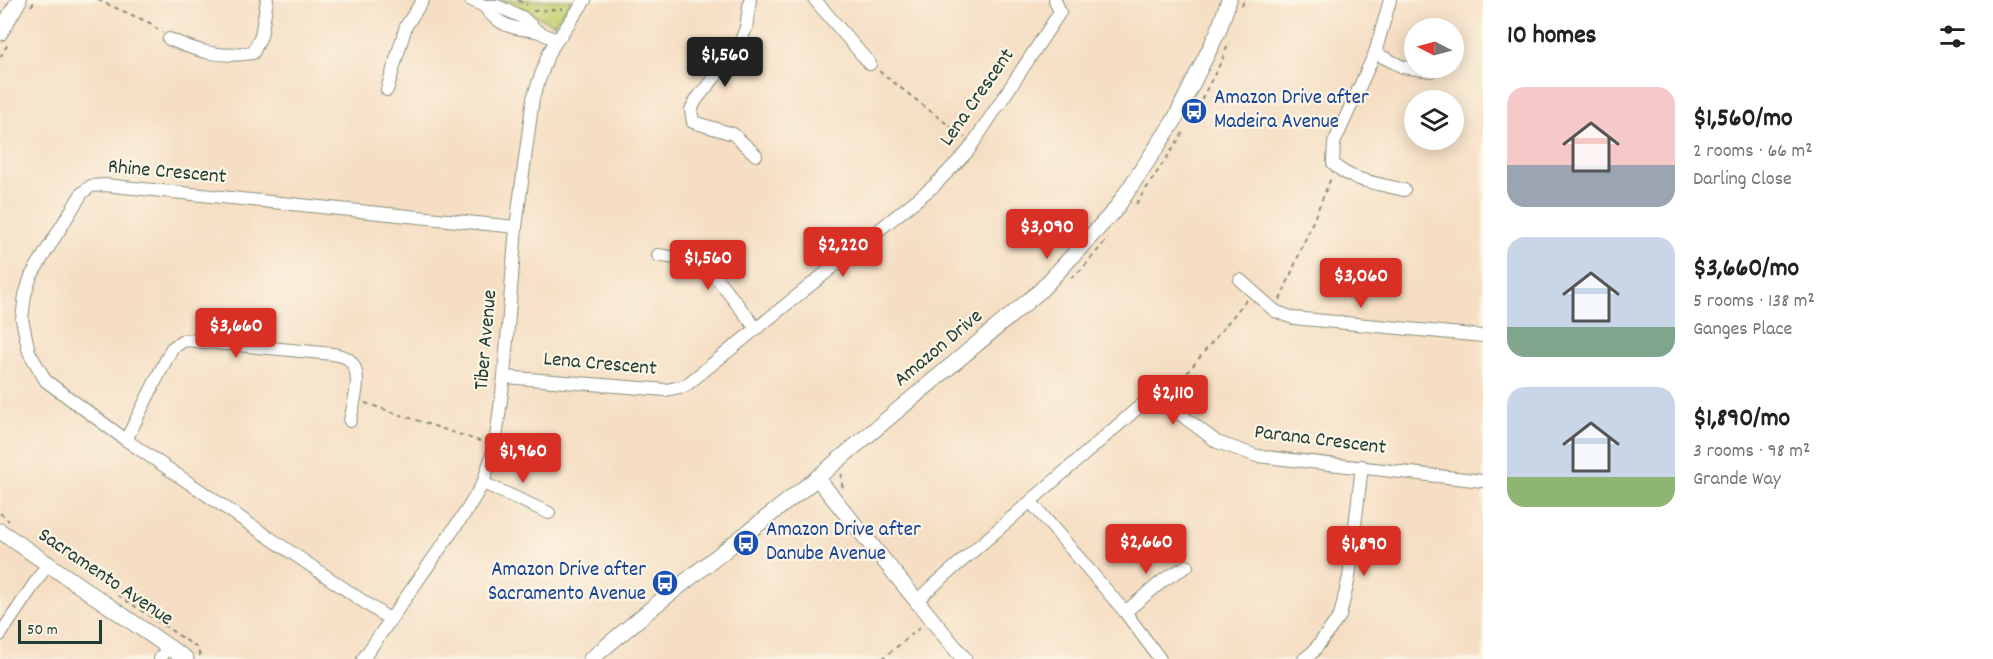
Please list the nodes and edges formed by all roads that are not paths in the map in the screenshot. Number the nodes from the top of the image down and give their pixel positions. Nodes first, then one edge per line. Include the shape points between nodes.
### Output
1 (19, 0) edge
2 (267, 0) edge
3 (423, 0) edge
4 (471, 0) edge
5 (585, 0) edge
6 (750, 0) edge
7 (815, 0) edge
8 (1055, 0) edge
9 (1390, 0) edge
10 (1235, 5) edge
11 (0, 33) edge
12 (169, 39) road end
13 (556, 40) junction
14 (1376, 53) junction
15 (870, 64) road end
16 (1404, 68) edge
17 (387, 90) dead end
18 (756, 155) dead end
19 (1404, 190) dead end
20 (516, 227) junction
21 (658, 255) dead end
22 (1240, 280) dead end
23 (756, 328) junction
24 (1483, 336) edge
25 (504, 377) junction
26 (350, 421) dead end
27 (126, 440) junction
28 (1362, 466) junction
29 (817, 478) junction
30 (1483, 481) edge
31 (483, 483) junction
32 (1031, 502) junction
33 (549, 513) dead end
34 (0, 531) edge
35 (47, 565) junction
36 (1186, 566) dead end
37 (917, 600) junction
38 (1125, 612) junction
39 (389, 619) junction
40 (0, 636) edge
41 (164, 653) edge
42 (196, 659) edge
43 (363, 659) edge
44 (591, 659) edge
45 (964, 659) edge
46 (1160, 659) edge
47 (1304, 659) edge

1 - 11 street
2 - 12 street via 261,36 253,53 234,56 196,51
3 - 17 street via 406,26
4 - 13 street via 484,6 492,18 515,29 537,31
5 - 13 street, Tiber Avenue
6 - 18 street via 746,28 737,50 691,110 693,122 733,134
7 - 15 street
8 - 23 street, Lena Crescent via 1060,12 973,144 935,185
9 - 14 street
10 - 29 street, Amazon Drive via 1174,121 1115,210 1040,291
13 - 20 street, Tiber Avenue via 533,98
14 - 16 street
14 - 19 street via 1334,143 1333,163 1339,170 1365,180
20 - 25 street, Tiber Avenue
20 - 27 street, Rhine Crescent via 92,186 82,193 32,276 22,320 28,352 46,381
21 - 23 street via 693,261 711,271
22 - 24 street via 1275,311 1293,318
23 - 25 street, Lena Crescent via 685,386 666,390
25 - 31 street, Tiber Avenue via 495,446
26 - 27 street via 357,387 356,371 348,359 333,354 184,340 172,348
27 - 39 street, Rhine Crescent
28 - 30 street, Parana Crescent
28 - 32 street, Parana Crescent via 1257,456 1217,442 1164,402 1151,401 1140,406
28 - 47 street via 1349,577 1340,616
29 - 37 street
29 - 44 street, Amazon Drive
31 - 33 street
31 - 39 street, Tiber Avenue
32 - 37 street
32 - 38 street
34 - 35 street, Sacramento Avenue
35 - 40 street
35 - 41 street, Sacramento Avenue
36 - 38 street
37 - 45 street
38 - 46 street
39 - 43 street, Tiber Avenue
41 - 42 street, Sacramento Avenue

